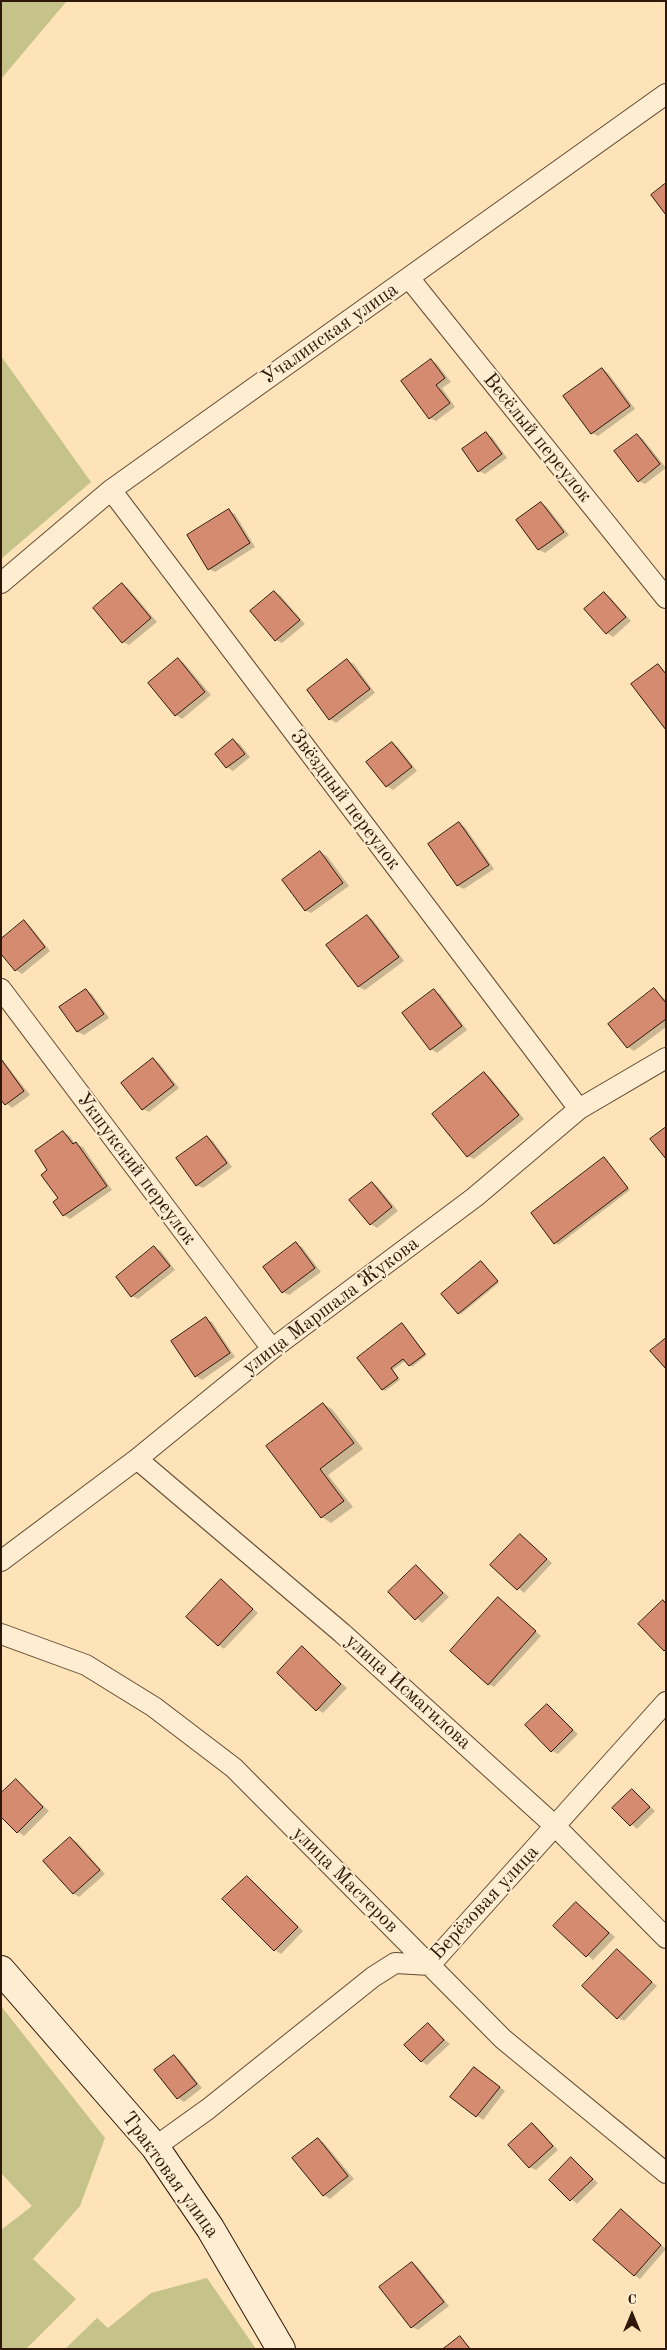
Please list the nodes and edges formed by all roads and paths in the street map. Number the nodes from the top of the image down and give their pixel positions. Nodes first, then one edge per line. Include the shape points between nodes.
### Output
1 (666, 94) edge
2 (409, 278) junction
3 (111, 490) junction
4 (1, 583) edge
5 (666, 598) edge
6 (1, 989) edge
7 (666, 1058) edge
8 (579, 1109) junction
9 (272, 1349) junction
10 (137, 1459) junction
11 (1, 1561) edge
12 (1, 1634) edge
13 (666, 1702) edge
14 (555, 1826) junction
15 (666, 1938) edge
16 (430, 1965) junction
17 (1, 1970) edge
18 (155, 2147) junction
19 (665, 2170) edge
20 (282, 2349) edge

1 - 2 street, Учалинская улица
2 - 3 street, Учалинская улица
2 - 5 street, Весёлый переулок
3 - 4 street, Учалинская улица
3 - 8 street, Звёздный переулок
6 - 9 street, Укшукский переулок
7 - 8 street, улица Маршала Жукова
8 - 9 street, улица Маршала Жукова via 475,1197
9 - 10 street, улица Маршала Жукова
10 - 11 street, улица Маршала Жукова
10 - 14 street, улица Исмагилова via 342,1632
12 - 16 street, улица Мастеров via 86,1665 154,1707 234,1768
13 - 14 street, Берёзовая улица
14 - 15 street, улица Исмагилова
14 - 16 street, Берёзовая улица
16 - 18 street, Берёзовая улица via 395,1963 373,1977
16 - 19 street, улица Мастеров via 503,2039
17 - 18 main road, Трактовая улица
18 - 20 main road, Трактовая улица via 210,2228

